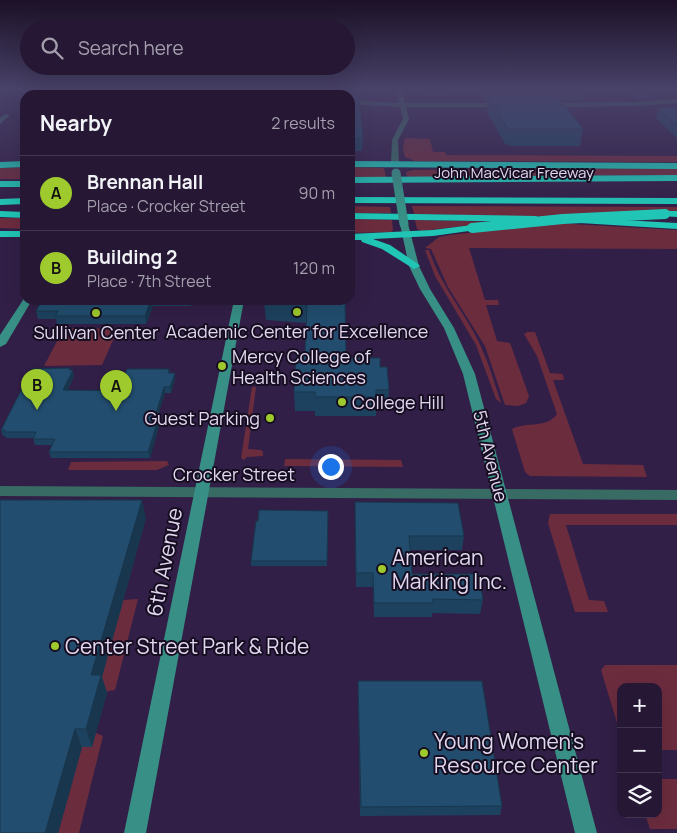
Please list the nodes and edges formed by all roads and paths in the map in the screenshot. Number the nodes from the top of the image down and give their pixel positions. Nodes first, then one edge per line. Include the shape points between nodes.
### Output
1 (401, 128) edge
2 (20, 164) edge
3 (0, 165) edge
4 (355, 165) edge
5 (677, 166) edge
6 (395, 169) junction
7 (677, 178) edge
8 (355, 180) edge
9 (0, 184) edge
10 (20, 184) edge
11 (355, 186) edge
12 (677, 187) edge
13 (0, 198) edge
14 (20, 200) edge
15 (20, 200) edge
16 (355, 200) edge
17 (677, 201) edge
18 (0, 202) edge
19 (0, 214) edge
20 (20, 214) edge
21 (677, 214) edge
22 (355, 216) edge
23 (677, 226) edge
24 (405, 229) junction
25 (0, 234) edge
26 (20, 234) edge
27 (355, 236) edge
28 (355, 238) edge
29 (414, 266) junction
30 (24, 305) edge
31 (237, 305) edge
32 (0, 344) edge
33 (0, 491) edge
34 (202, 492) junction
35 (500, 494) junction
36 (677, 495) edge
37 (135, 833) edge
38 (586, 833) edge

1 - 6 street, 5th Avenue via 395,140
2 - 3 highway
4 - 6 highway
5 - 6 highway
6 - 24 street, 5th Avenue, bridge
7 - 8 highway
9 - 10 highway
11 - 12 highway, John MacVicar Freeway
13 - 14 highway
15 - 18 highway
16 - 17 highway, John MacVicar Freeway
19 - 20 highway
21 - 24 highway, bridge via 563,219 472,228
22 - 23 highway
24 - 27 highway
24 - 29 street, 5th Avenue
25 - 26 highway
28 - 29 highway via 386,246
29 - 35 street, 5th Avenue via 449,328 469,374
30 - 32 street
31 - 34 street, 6th Avenue
33 - 34 street, Crocker Street
34 - 35 street, Crocker Street
34 - 37 street, 6th Avenue
35 - 36 street, Crocker Street
35 - 38 street, 5th Avenue

